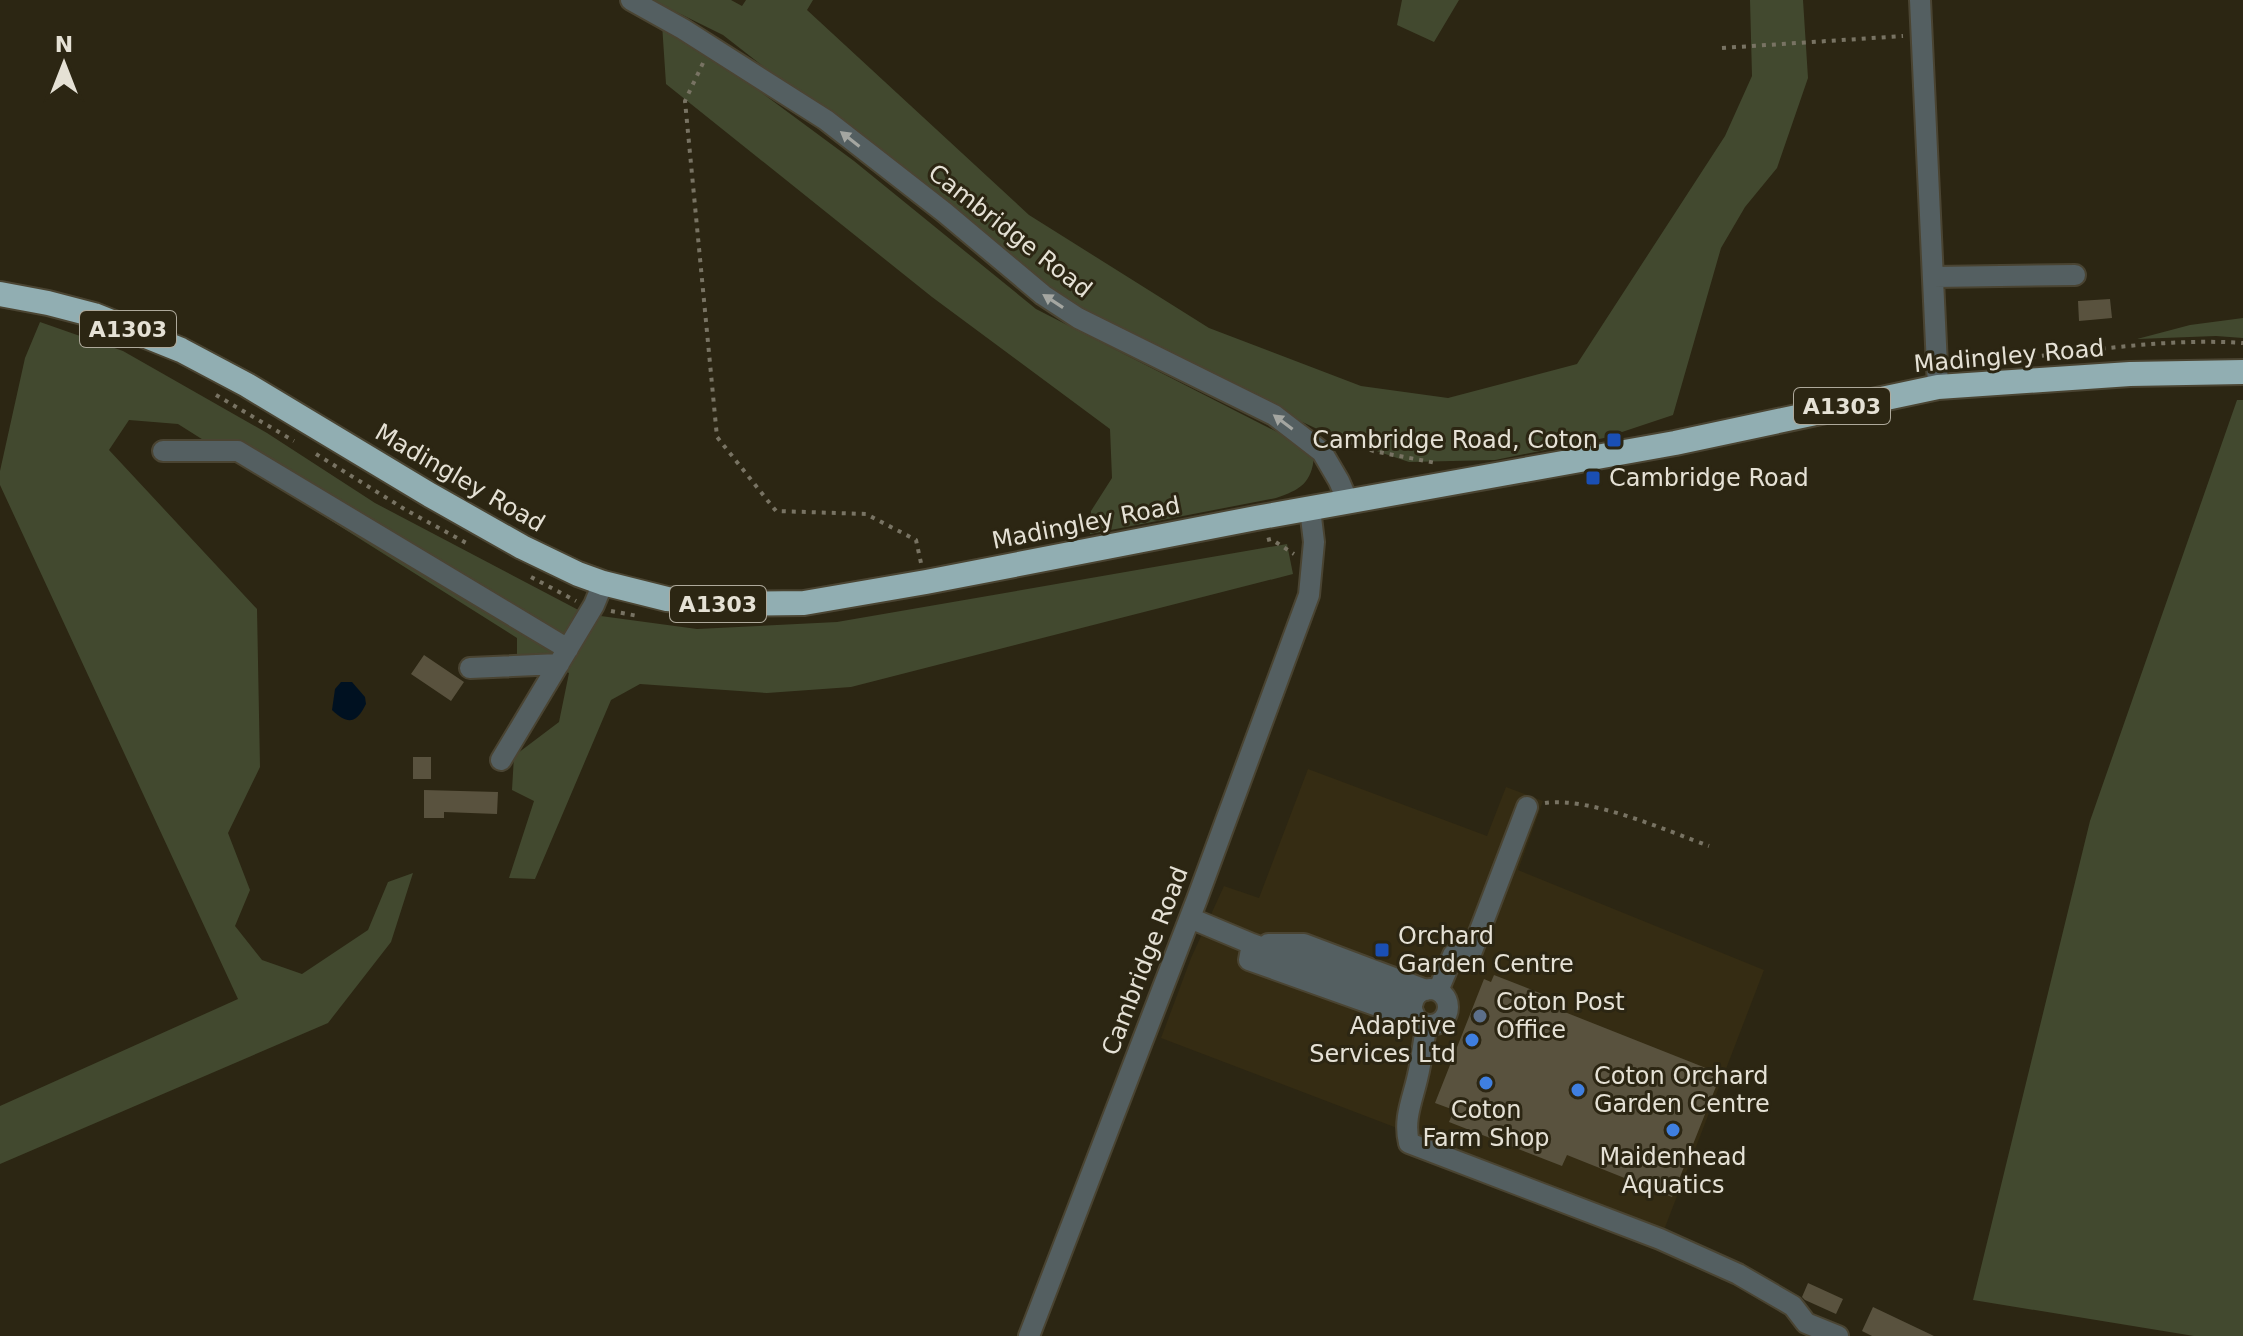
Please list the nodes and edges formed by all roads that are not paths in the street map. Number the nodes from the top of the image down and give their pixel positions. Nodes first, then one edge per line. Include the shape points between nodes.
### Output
1 (631, 0) edge
2 (1920, 0) edge
3 (2075, 275) dead end
4 (1934, 277) junction
5 (0, 294) edge
6 (2243, 372) edge
7 (1938, 387) junction
8 (163, 451) dead end
9 (1348, 502) junction
10 (1310, 509) junction
11 (599, 594) junction
12 (563, 657) junction
13 (470, 668) dead end
14 (501, 760) dead end
15 (1527, 807) road end
16 (1190, 918) junction
17 (1252, 944) junction
18 (1424, 1004) junction
19 (1029, 1336) edge
20 (1838, 1336) edge

9 -> 1 street, Cambridge Road via 1322,452 1274,415 1078,318 826,120
2 - 4 street
3 - 4 street
4 - 7 street
5 - 11 highway, Madingley Road / A1303 via 94,315 181,350
6 - 7 highway, Madingley Road / A1303
7 - 9 highway, Madingley Road / A1303 via 1675,443
8 - 12 street via 238,451
9 - 10 highway, Madingley Road / A1303
10 - 11 highway, Madingley Road / A1303 via 804,603 725,604
10 - 16 street, Cambridge Road via 1314,542 1309,595
11 - 12 street
12 - 13 street
12 - 14 street
15 - 18 street via 1472,951 1453,955
16 - 17 street
16 - 19 street, Cambridge Road
17 - 18 street via 1304,944
17 - 18 street via 1249,960 1400,1014
18 - 20 street via 1418,1078 1405,1127 1409,1143 1738,1274 1793,1306 1806,1323

